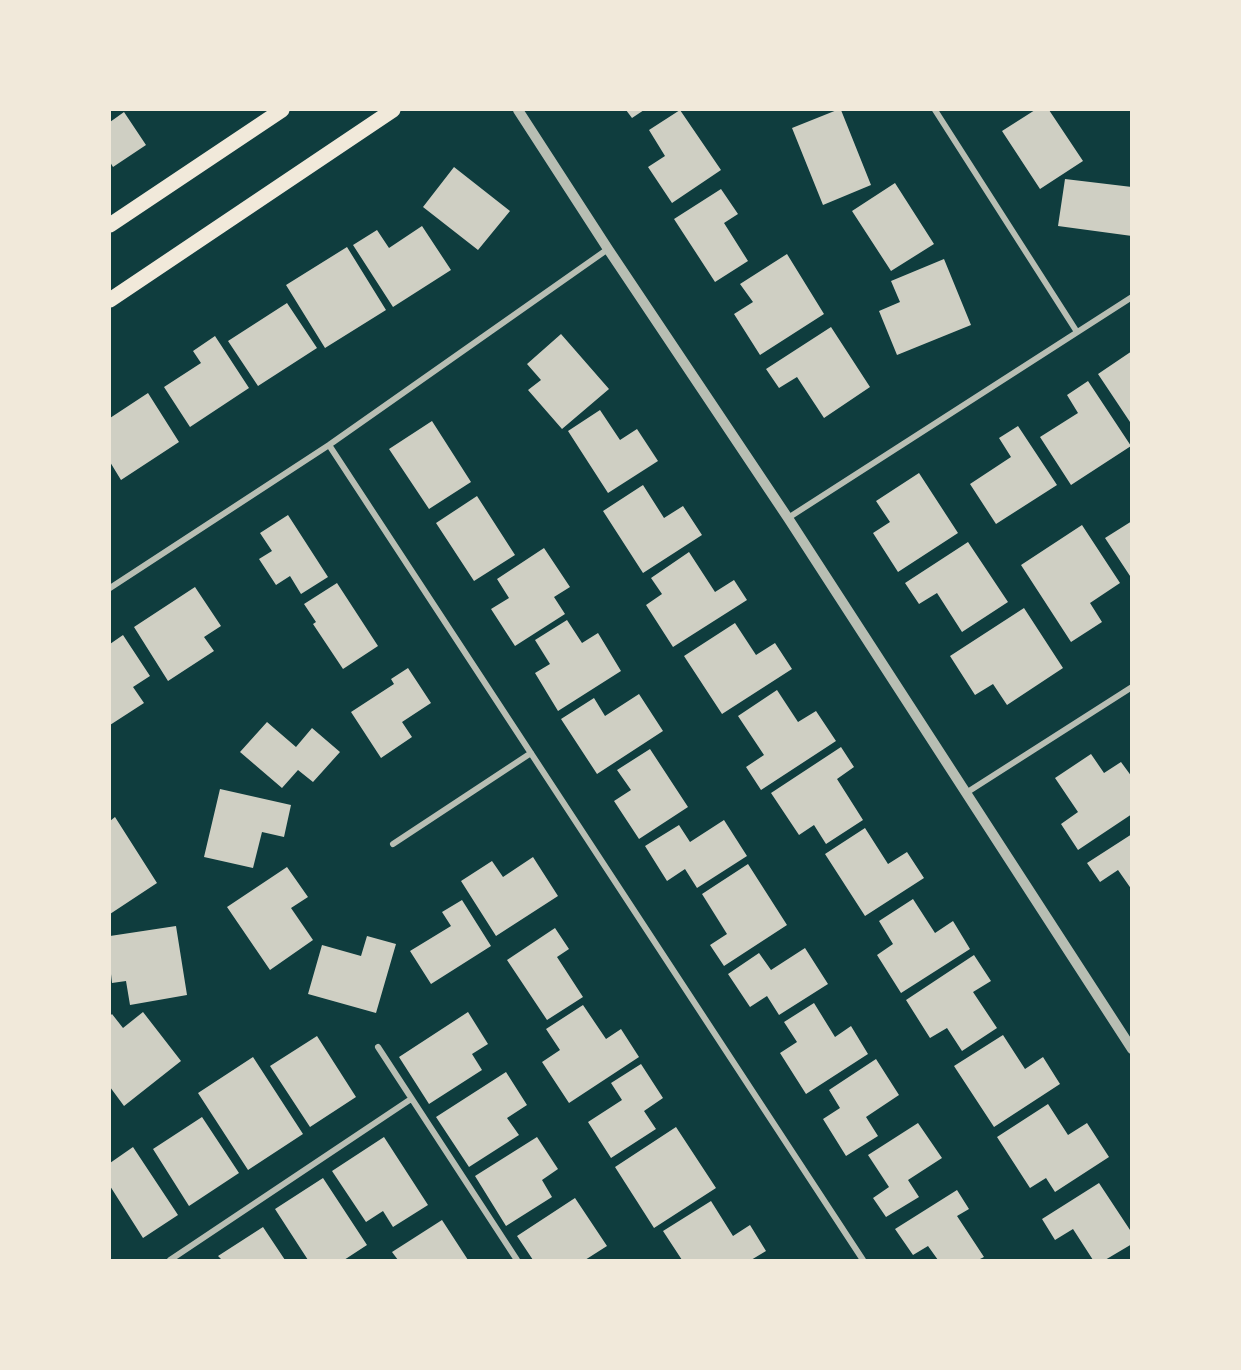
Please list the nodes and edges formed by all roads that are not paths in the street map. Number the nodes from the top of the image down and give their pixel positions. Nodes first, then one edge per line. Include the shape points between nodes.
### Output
1 (282, 110) edge
2 (393, 110) edge
3 (518, 110) edge
4 (935, 110) edge
5 (110, 225) edge
6 (608, 249) junction
7 (1131, 297) edge
8 (110, 300) edge
9 (1077, 332) junction
10 (329, 445) junction
11 (788, 518) junction
12 (110, 588) edge
13 (1131, 687) edge
14 (531, 753) junction
15 (966, 793) junction
16 (393, 844) dead end
17 (378, 1047) dead end
18 (1131, 1048) edge
19 (411, 1099) junction
20 (170, 1260) edge
21 (517, 1260) edge
22 (863, 1260) edge

1 - 5 main road
2 - 8 main road
3 - 6 street
4 - 9 street
6 - 10 street
6 - 11 street
7 - 9 street
9 - 11 street
10 - 12 street
10 - 14 street
11 - 15 street
13 - 15 street
14 - 16 street
14 - 22 street
15 - 18 street
17 - 19 street
19 - 20 street
19 - 21 street

